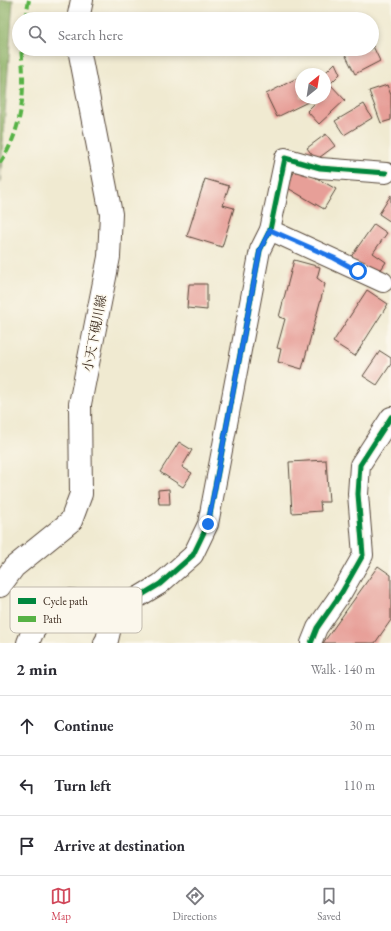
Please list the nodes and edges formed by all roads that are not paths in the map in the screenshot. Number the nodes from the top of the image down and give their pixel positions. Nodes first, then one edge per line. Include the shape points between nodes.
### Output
1 (82, 0) edge
2 (79, 12) edge
3 (80, 56) edge
4 (386, 173) dead end
5 (270, 230) junction
6 (388, 282) edge
7 (391, 417) edge
8 (0, 586) edge
9 (142, 595) edge
10 (32, 633) edge
11 (108, 633) edge
12 (28, 643) edge
13 (105, 643) edge
14 (311, 643) edge

1 - 2 main road
3 - 8 main road, 小天下硯川線 via 111,214 109,257 80,404 81,494 71,521 14,567
4 - 5 street via 320,168 285,158
5 - 6 street
5 - 9 street via 260,250 208,524 193,555 160,584
7 - 14 street via 360,465 358,494 363,555 317,628
10 - 12 main road
11 - 13 main road

